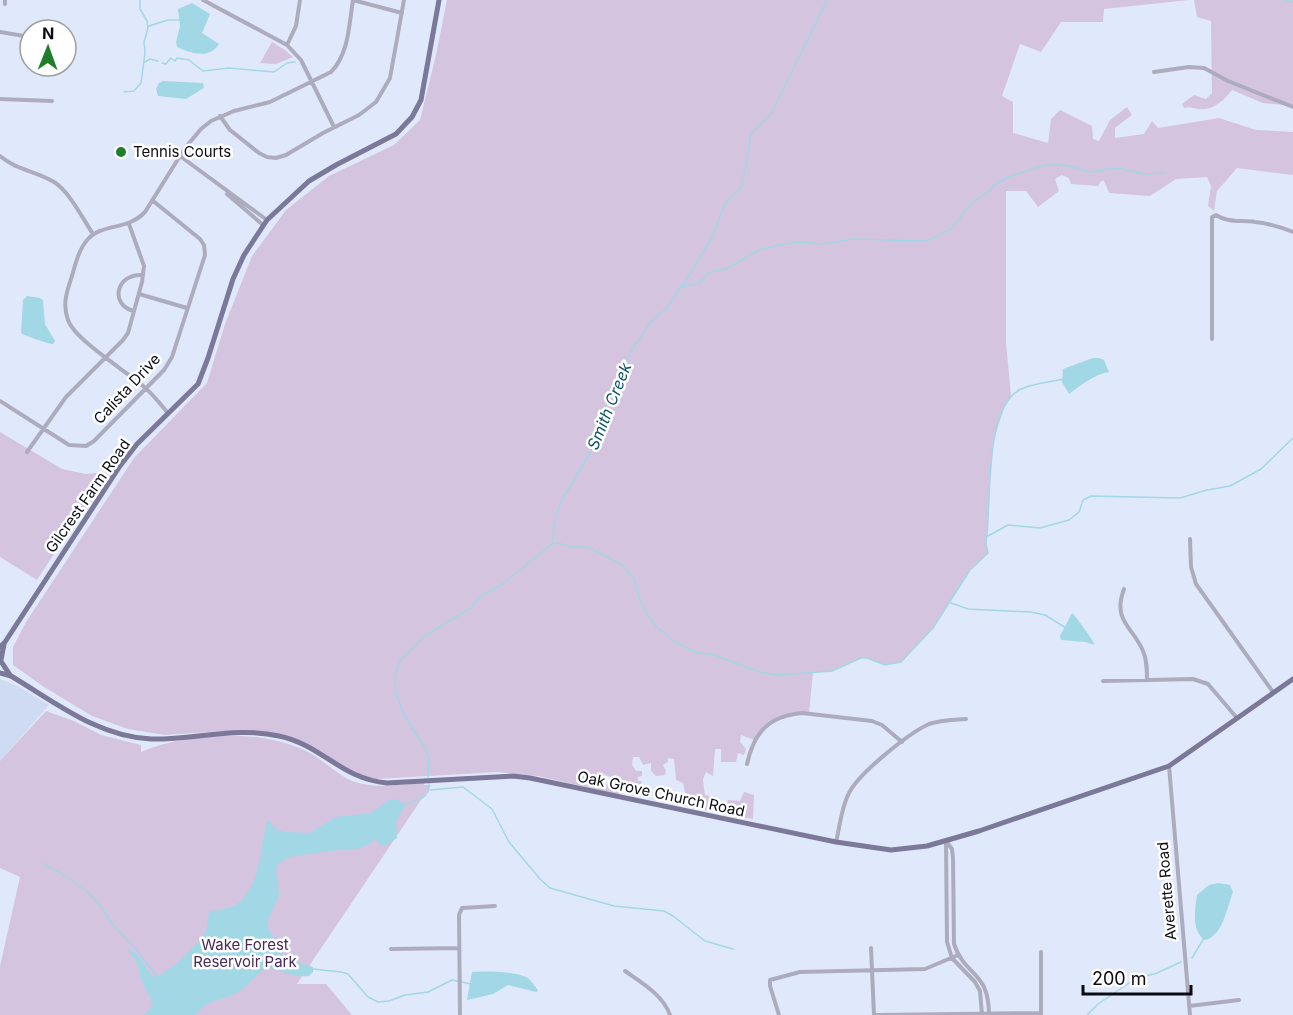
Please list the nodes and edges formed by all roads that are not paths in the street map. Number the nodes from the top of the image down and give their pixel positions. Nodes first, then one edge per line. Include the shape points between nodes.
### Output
1 (203, 0) edge
2 (300, 0) edge
3 (353, 0) edge
4 (404, 0) edge
5 (439, 0) edge
6 (402, 13) junction
7 (0, 32) edge
8 (18, 35) edge
9 (287, 45) junction
10 (1154, 72) dead end
11 (312, 82) junction
12 (0, 99) edge
13 (52, 101) dead end
14 (1293, 107) edge
15 (220, 116) junction
16 (334, 128) junction
17 (0, 156) edge
18 (180, 156) junction
19 (152, 200) junction
20 (265, 223) junction
21 (129, 224) junction
22 (1293, 232) edge
23 (93, 234) junction
24 (143, 275) junction
25 (140, 294) junction
26 (187, 308) junction
27 (134, 311) junction
28 (1212, 339) dead end
29 (106, 356) junction
30 (145, 388) junction
31 (0, 401) edge
32 (168, 413) junction
33 (42, 429) junction
34 (27, 452) dead end
35 (1190, 539) dead end
36 (1124, 589) dead end
37 (2, 644) edge
38 (1, 665) edge
39 (11, 676) junction
40 (1293, 679) edge
41 (1147, 680) junction
42 (1102, 681) dead end
43 (1274, 692) junction
44 (1237, 718) junction
45 (966, 719) dead end
46 (902, 742) junction
47 (747, 764) dead end
48 (1169, 766) junction
49 (946, 841) junction
50 (837, 842) junction
51 (946, 897) junction
52 (953, 897) junction
53 (495, 906) dead end
54 (459, 948) junction
55 (871, 948) dead end
56 (391, 949) dead end
57 (1041, 952) dead end
58 (958, 954) junction
59 (952, 958) junction
60 (625, 971) dead end
61 (872, 971) junction
62 (1239, 1000) dead end
63 (1189, 1006) junction
64 (982, 1014) edge
65 (989, 1014) edge
66 (1041, 1014) edge
67 (460, 1015) edge
68 (670, 1015) edge
69 (779, 1015) edge
70 (875, 1015) edge
71 (1190, 1015) edge

1 - 9 street
2 - 9 street via 296,26
3 - 6 street
3 - 11 street via 341,60 331,72
4 - 6 street
5 - 20 main road, Gilcrest Farm Road via 421,100 406,125 309,181
6 - 16 street via 393,67 385,89 365,111
7 - 8 street
9 - 11 street via 297,54
10 - 14 street via 1204,68
11 - 15 street via 265,104
11 - 16 street
12 - 13 street
15 - 16 street via 230,130 259,153 272,158 286,155
15 - 18 street via 201,129
17 - 23 street via 12,166 59,186
18 - 19 street
18 - 20 street
19 - 21 street via 139,218
19 - 26 street, Calista Drive via 196,234 204,246 204,261
20 - 32 main road, Gilcrest Farm Road via 233,279 198,384
21 - 23 street
21 - 24 street via 144,266
22 - 28 street via 1277,225 1212,217
23 - 29 street via 81,247 65,296 65,309 76,333
24 - 25 street
24 - 27 street via 128,277 120,288 122,304
25 - 26 street
25 - 27 street
26 - 30 street, Calista Drive via 172,357
27 - 29 street via 125,338
29 - 30 street
29 - 33 street via 66,397
30 - 32 street
30 - 33 street, Calista Drive via 86,446 69,445
31 - 33 street, Calista Drive
32 - 37 main road, Gilcrest Farm Road via 120,466
33 - 34 street
35 - 43 street via 1196,584
36 - 41 street via 1120,598 1124,621 1144,652
37 - 38 main road, Gilcrest Farm Road
38 - 39 main road, Oak Grove Church Road
38 - 39 main road, Oak Grove Church Road
39 - 50 main road, Oak Grove Church Road via 115,734 157,739 259,732 291,740 348,773 375,782 530,778
40 - 43 main road, Oak Grove Church Road
41 - 42 street
41 - 44 street via 1193,679 1208,684
43 - 44 main road, Oak Grove Church Road
44 - 48 main road, Oak Grove Church Road
45 - 46 street via 932,723
46 - 47 street via 872,721 802,712 774,720 762,729 752,744
46 - 50 street via 863,774 849,792
48 - 49 main road, Oak Grove Church Road
48 - 63 street, Averette Road
49 - 50 main road, Oak Grove Church Road via 896,850
49 - 51 street
49 - 52 street via 952,849
51 - 52 street
51 - 59 street via 947,942
52 - 58 street via 953,938
53 - 54 street via 462,908
54 - 56 street
54 - 67 street
55 - 61 street
57 - 66 street
58 - 59 street
58 - 65 street via 985,987
59 - 61 street via 925,969
59 - 64 street via 980,991
60 - 68 street via 652,990
61 - 69 street via 800,972 770,980
61 - 70 street
62 - 63 street
63 - 71 street, Averette Road
64 - 65 street
64 - 70 street
65 - 66 street

